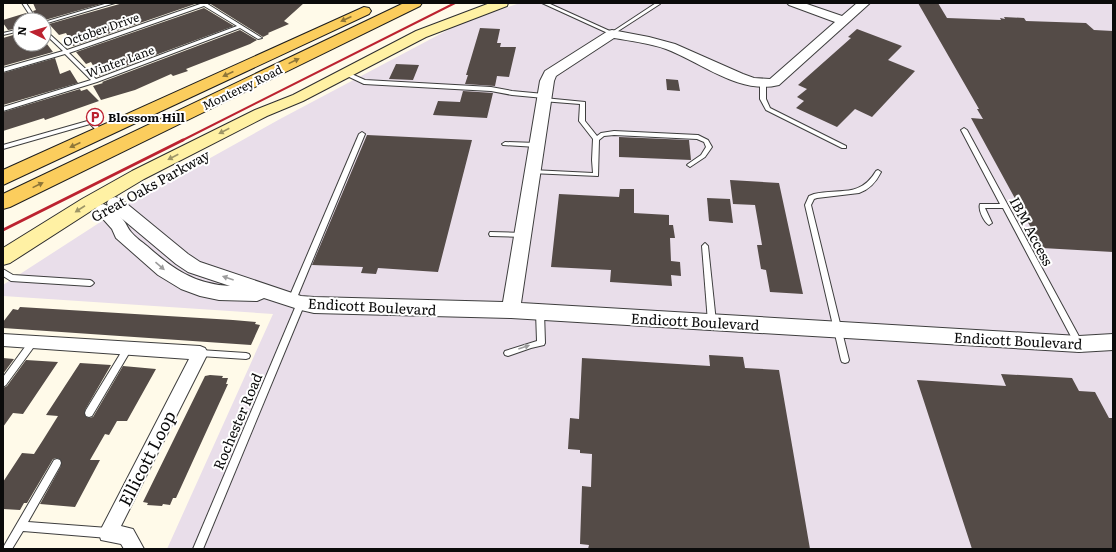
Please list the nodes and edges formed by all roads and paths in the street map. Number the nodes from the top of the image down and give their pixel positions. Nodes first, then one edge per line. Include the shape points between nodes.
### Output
1 (24, 3) edge
2 (114, 3) edge
3 (415, 3) edge
4 (502, 3) edge
5 (544, 3) edge
6 (793, 3) edge
7 (816, 3) edge
8 (864, 3) edge
9 (204, 4) edge
10 (658, 4) edge
11 (374, 6) dead end
12 (30, 12) edge
13 (847, 18) junction
14 (52, 22) edge
15 (241, 26) junction
16 (612, 34) junction
17 (52, 38) edge
18 (260, 38) dead end
19 (66, 52) junction
20 (3, 70) edge
21 (345, 73) junction
22 (95, 81) junction
23 (763, 84) junction
24 (298, 98) junction
25 (544, 98) junction
26 (3, 109) edge
27 (964, 130) dead end
28 (102, 133) junction
29 (362, 134) dead end
30 (596, 139) junction
31 (505, 144) dead end
32 (537, 145) junction
33 (844, 147) dead end
34 (3, 148) edge
35 (690, 165) dead end
36 (532, 172) junction
37 (878, 172) dead end
38 (138, 175) junction
39 (3, 178) edge
40 (3, 202) edge
41 (109, 206) junction
42 (1005, 206) junction
43 (989, 223) dead end
44 (492, 234) dead end
45 (523, 235) junction
46 (155, 236) junction
47 (705, 246) dead end
48 (137, 247) junction
49 (3, 258) edge
50 (3, 272) edge
51 (90, 283) dead end
52 (290, 299) junction
53 (511, 310) junction
54 (540, 312) junction
55 (712, 323) junction
56 (837, 330) junction
57 (3, 340) edge
58 (33, 342) junction
59 (1113, 342) edge
60 (1079, 344) junction
61 (128, 348) junction
62 (200, 353) junction
63 (508, 353) dead end
64 (246, 356) dead end
65 (845, 360) dead end
66 (3, 383) edge
67 (89, 413) dead end
68 (57, 463) dead end
69 (20, 526) junction
70 (108, 534) junction
71 (7, 549) edge
72 (135, 549) edge
73 (198, 549) edge

1 - 12 lane
2 - 14 lane
40 -> 3 main road, Monterey Road
4 - 21 main road, Great Oaks Parkway via 436,28
5 - 16 lane
6 - 13 street
7 - 13 street
8 - 13 street
9 - 15 lane
9 - 19 lane, October Drive
10 - 16 lane
11 -> 28 main road, Monterey Road
13 - 23 street via 774,82
15 - 18 lane
15 - 22 lane, Winter Lane
16 - 23 street via 672,48 749,82
16 - 25 street via 550,74
17 - 19 lane
19 - 20 lane, October Drive
19 - 22 lane
21 - 24 main road, Great Oaks Parkway
21 - 25 lane via 364,82 491,89
22 - 26 lane, Winter Lane
23 - 33 lane via 763,99 768,109
24 -> 38 main road, Great Oaks Parkway via 261,113
24 - 41 main road, Great Oaks Parkway via 269,119
25 - 30 lane via 583,103 582,120
25 - 32 street
27 - 42 lane, IBM Access
28 - 34 lane via 91,122
28 -> 39 main road, Monterey Road
29 - 52 lane, Rochester Road
30 - 35 lane via 603,134 614,133 698,137 706,141 709,147 703,156
30 - 36 lane via 596,175
31 - 32 lane
32 - 36 street
36 - 45 street
37 - 56 lane via 874,180 859,191 816,196 811,198 808,205
38 - 41 main road via 128,188 109,199 105,204
38 -> 49 main road, Great Oaks Parkway
41 - 46 street, Endicott Boulevard
41 - 48 street, Endicott Boulevard via 122,234
41 - 50 main road, Great Oaks Parkway
42 - 43 lane via 982,206
42 - 60 lane, IBM Access
44 - 45 lane
45 - 53 street
46 - 48 street
52 -> 46 street, Endicott Boulevard via 194,267
47 - 55 lane
48 -> 52 street, Endicott Boulevard via 171,276 186,284 214,292
50 - 51 lane via 11,278
52 - 53 street, Endicott Boulevard via 322,305
52 - 73 lane, Rochester Road
53 - 54 street, Endicott Boulevard
54 - 55 street, Endicott Boulevard
63 -> 54 lane via 541,343
55 - 56 street, Endicott Boulevard
56 - 60 street, Endicott Boulevard
56 - 65 lane
57 - 58 street
58 - 61 street
58 - 66 lane
59 - 60 street, Endicott Boulevard
61 - 62 street
61 - 67 lane
62 - 64 lane
62 - 70 street, Ellicott Loop
68 - 69 lane
69 - 70 lane
69 - 71 lane
70 - 72 street via 126,536

